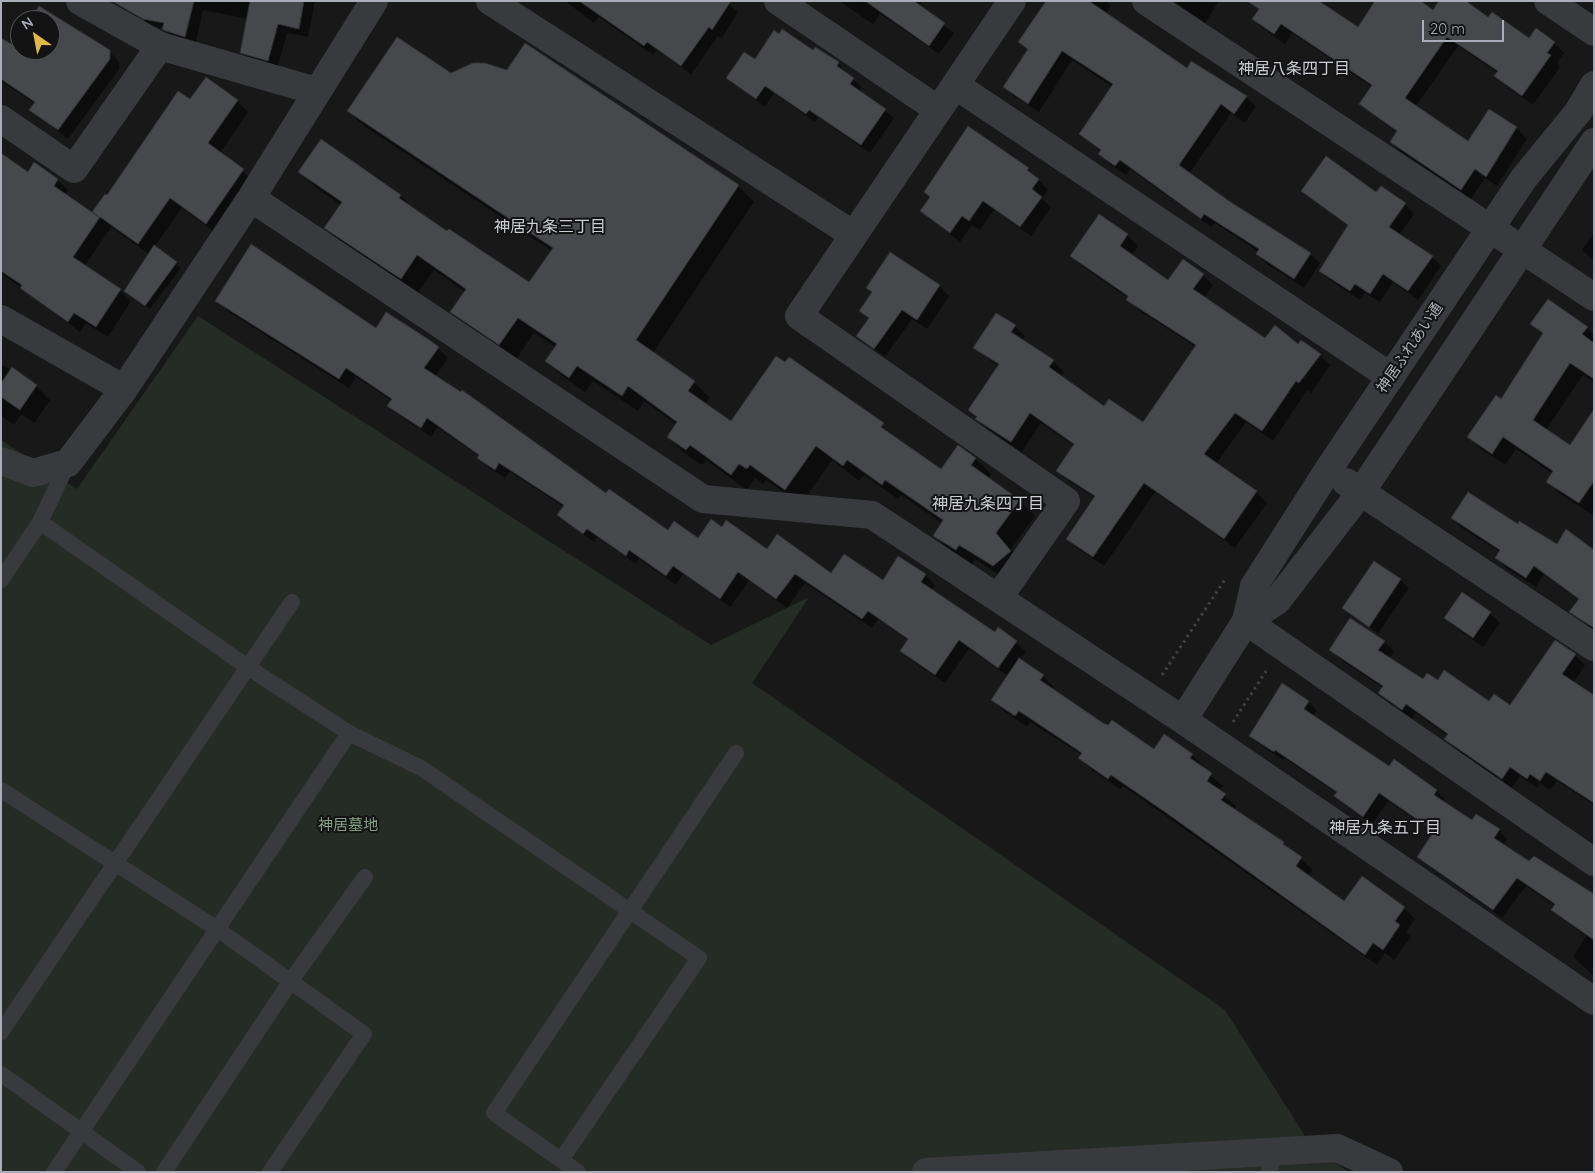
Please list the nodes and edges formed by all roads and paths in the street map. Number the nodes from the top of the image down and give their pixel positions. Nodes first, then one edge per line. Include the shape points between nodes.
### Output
1 (80, 1) edge
2 (374, 1) edge
3 (490, 1) edge
4 (778, 1) edge
5 (1012, 1) edge
6 (1146, 1) edge
7 (1548, 1) edge
8 (1594, 32) edge
9 (160, 46) junction
10 (955, 85) junction
11 (1594, 85) edge
12 (316, 91) junction
13 (937, 109) junction
14 (1, 119) edge
15 (1594, 142) edge
16 (251, 198) junction
17 (1490, 230) junction
18 (854, 236) junction
19 (1523, 250) junction
20 (1594, 297) edge
21 (1, 319) edge
22 (1391, 377) junction
23 (124, 389) junction
24 (1, 461) edge
25 (68, 463) junction
26 (1328, 470) junction
27 (1361, 492) junction
28 (40, 522) junction
29 (1, 580) edge
30 (999, 597) junction
31 (292, 602) dead end
32 (1246, 621) junction
33 (1594, 648) edge
34 (248, 668) junction
35 (1183, 720) junction
36 (349, 733) junction
37 (736, 753) dead end
38 (1, 791) edge
39 (1594, 862) edge
40 (116, 864) junction
41 (365, 877) dead end
42 (629, 912) junction
43 (216, 928) junction
44 (290, 982) junction
45 (1594, 1001) edge
46 (1, 1032) edge
47 (1, 1074) edge
48 (81, 1132) junction
49 (561, 1160) junction
50 (1272, 1162) edge
51 (54, 1172) edge
52 (138, 1172) edge
53 (164, 1172) edge
54 (270, 1172) edge
55 (578, 1172) edge
56 (926, 1172) edge
57 (1389, 1172) edge

1 - 9 street
2 - 12 street
3 - 18 street
4 - 13 street
5 - 10 street
6 - 17 street
7 - 8 street
9 - 12 street
9 - 14 street via 74,170
10 - 13 street
10 - 22 street
11 - 17 street, 神居ふれあい通 via 1578,112 1524,178
12 - 16 street
13 - 18 street
15 - 19 street, 神居ふれあい通
16 - 23 street
16 - 30 street via 703,498 872,515
17 - 19 street
17 - 22 street, 神居ふれあい通
18 - 30 street via 799,316 1066,501
19 - 20 street
19 - 27 street, 神居ふれあい通
21 - 23 street
22 - 26 street, 神居ふれあい通
23 - 25 street
24 - 25 street via 33,473
25 - 28 lane
26 - 27 street
26 - 32 street, 神居ふれあい通 via 1254,586
27 - 32 street, 神居ふれあい通 via 1277,601
27 - 33 street
28 - 29 lane
28 - 34 lane
30 - 35 street
31 - 34 lane
32 - 35 street, 神居ふれあい通
32 - 39 street
34 - 36 lane
34 - 40 lane
35 - 45 street
36 - 42 lane via 421,768
36 - 43 lane
37 - 42 lane
38 - 40 lane
40 - 43 lane
40 - 46 lane
41 - 44 lane
42 - 49 lane via 494,1113
42 - 49 lane via 699,958
43 - 44 lane
43 - 48 lane
44 - 53 lane
44 - 54 lane via 364,1034
47 - 48 lane
48 - 51 lane
48 - 52 lane
49 - 55 lane
50 - 56 street
50 - 57 street via 1337,1148

